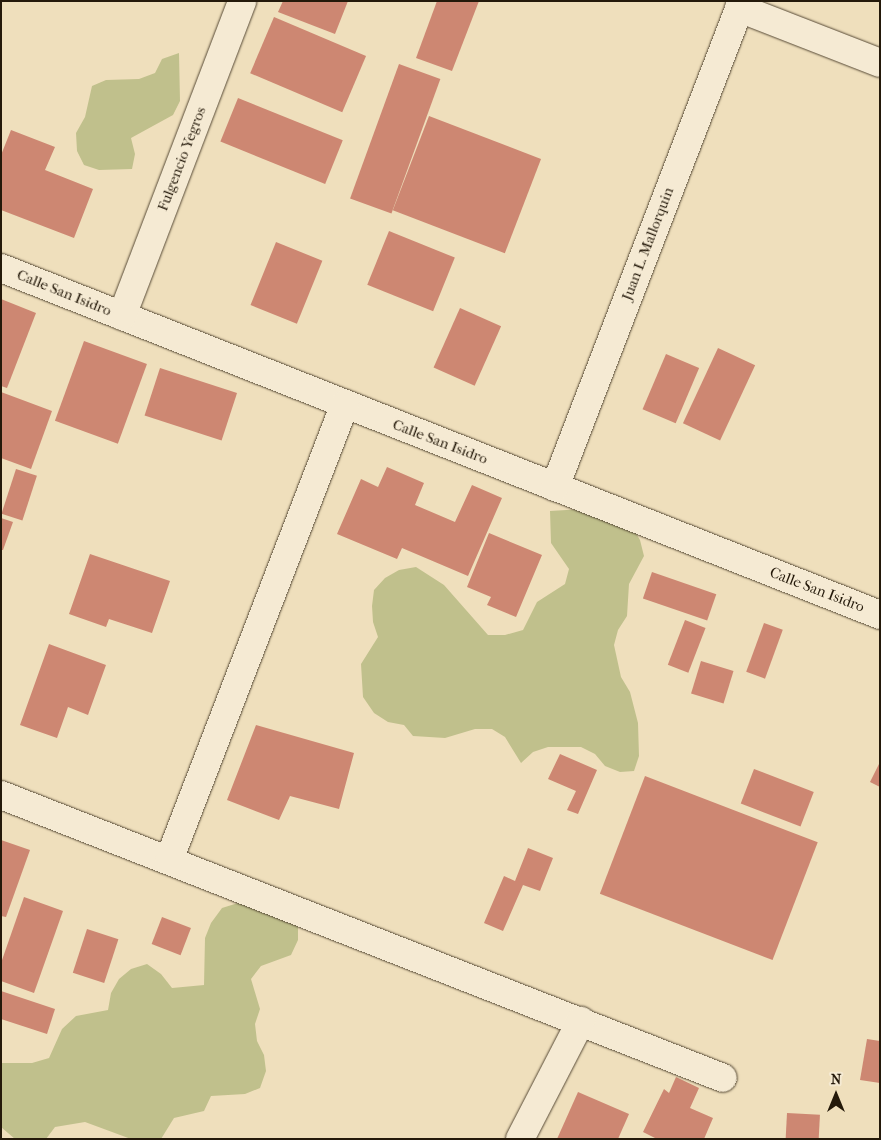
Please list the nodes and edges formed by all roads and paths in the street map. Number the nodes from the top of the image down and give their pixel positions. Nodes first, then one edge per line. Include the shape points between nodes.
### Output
1 (242, 1) edge
2 (741, 4) edge
3 (880, 63) edge
4 (1, 268) edge
5 (122, 316) junction
6 (345, 404) junction
7 (555, 487) junction
8 (880, 615) edge
9 (1, 795) edge
10 (169, 860) junction
11 (581, 1021) junction
12 (722, 1078) dead end
13 (520, 1139) edge

1 - 5 street, Fulgencio Yegros
2 - 3 street
2 - 7 street, Juan L. Mallorquin
4 - 5 street, Calle San Isidro
5 - 6 street, Calle San Isidro
6 - 7 street, Calle San Isidro
6 - 10 street
7 - 8 street, Calle San Isidro
9 - 10 street
10 - 11 street
11 - 12 street
11 - 13 street

